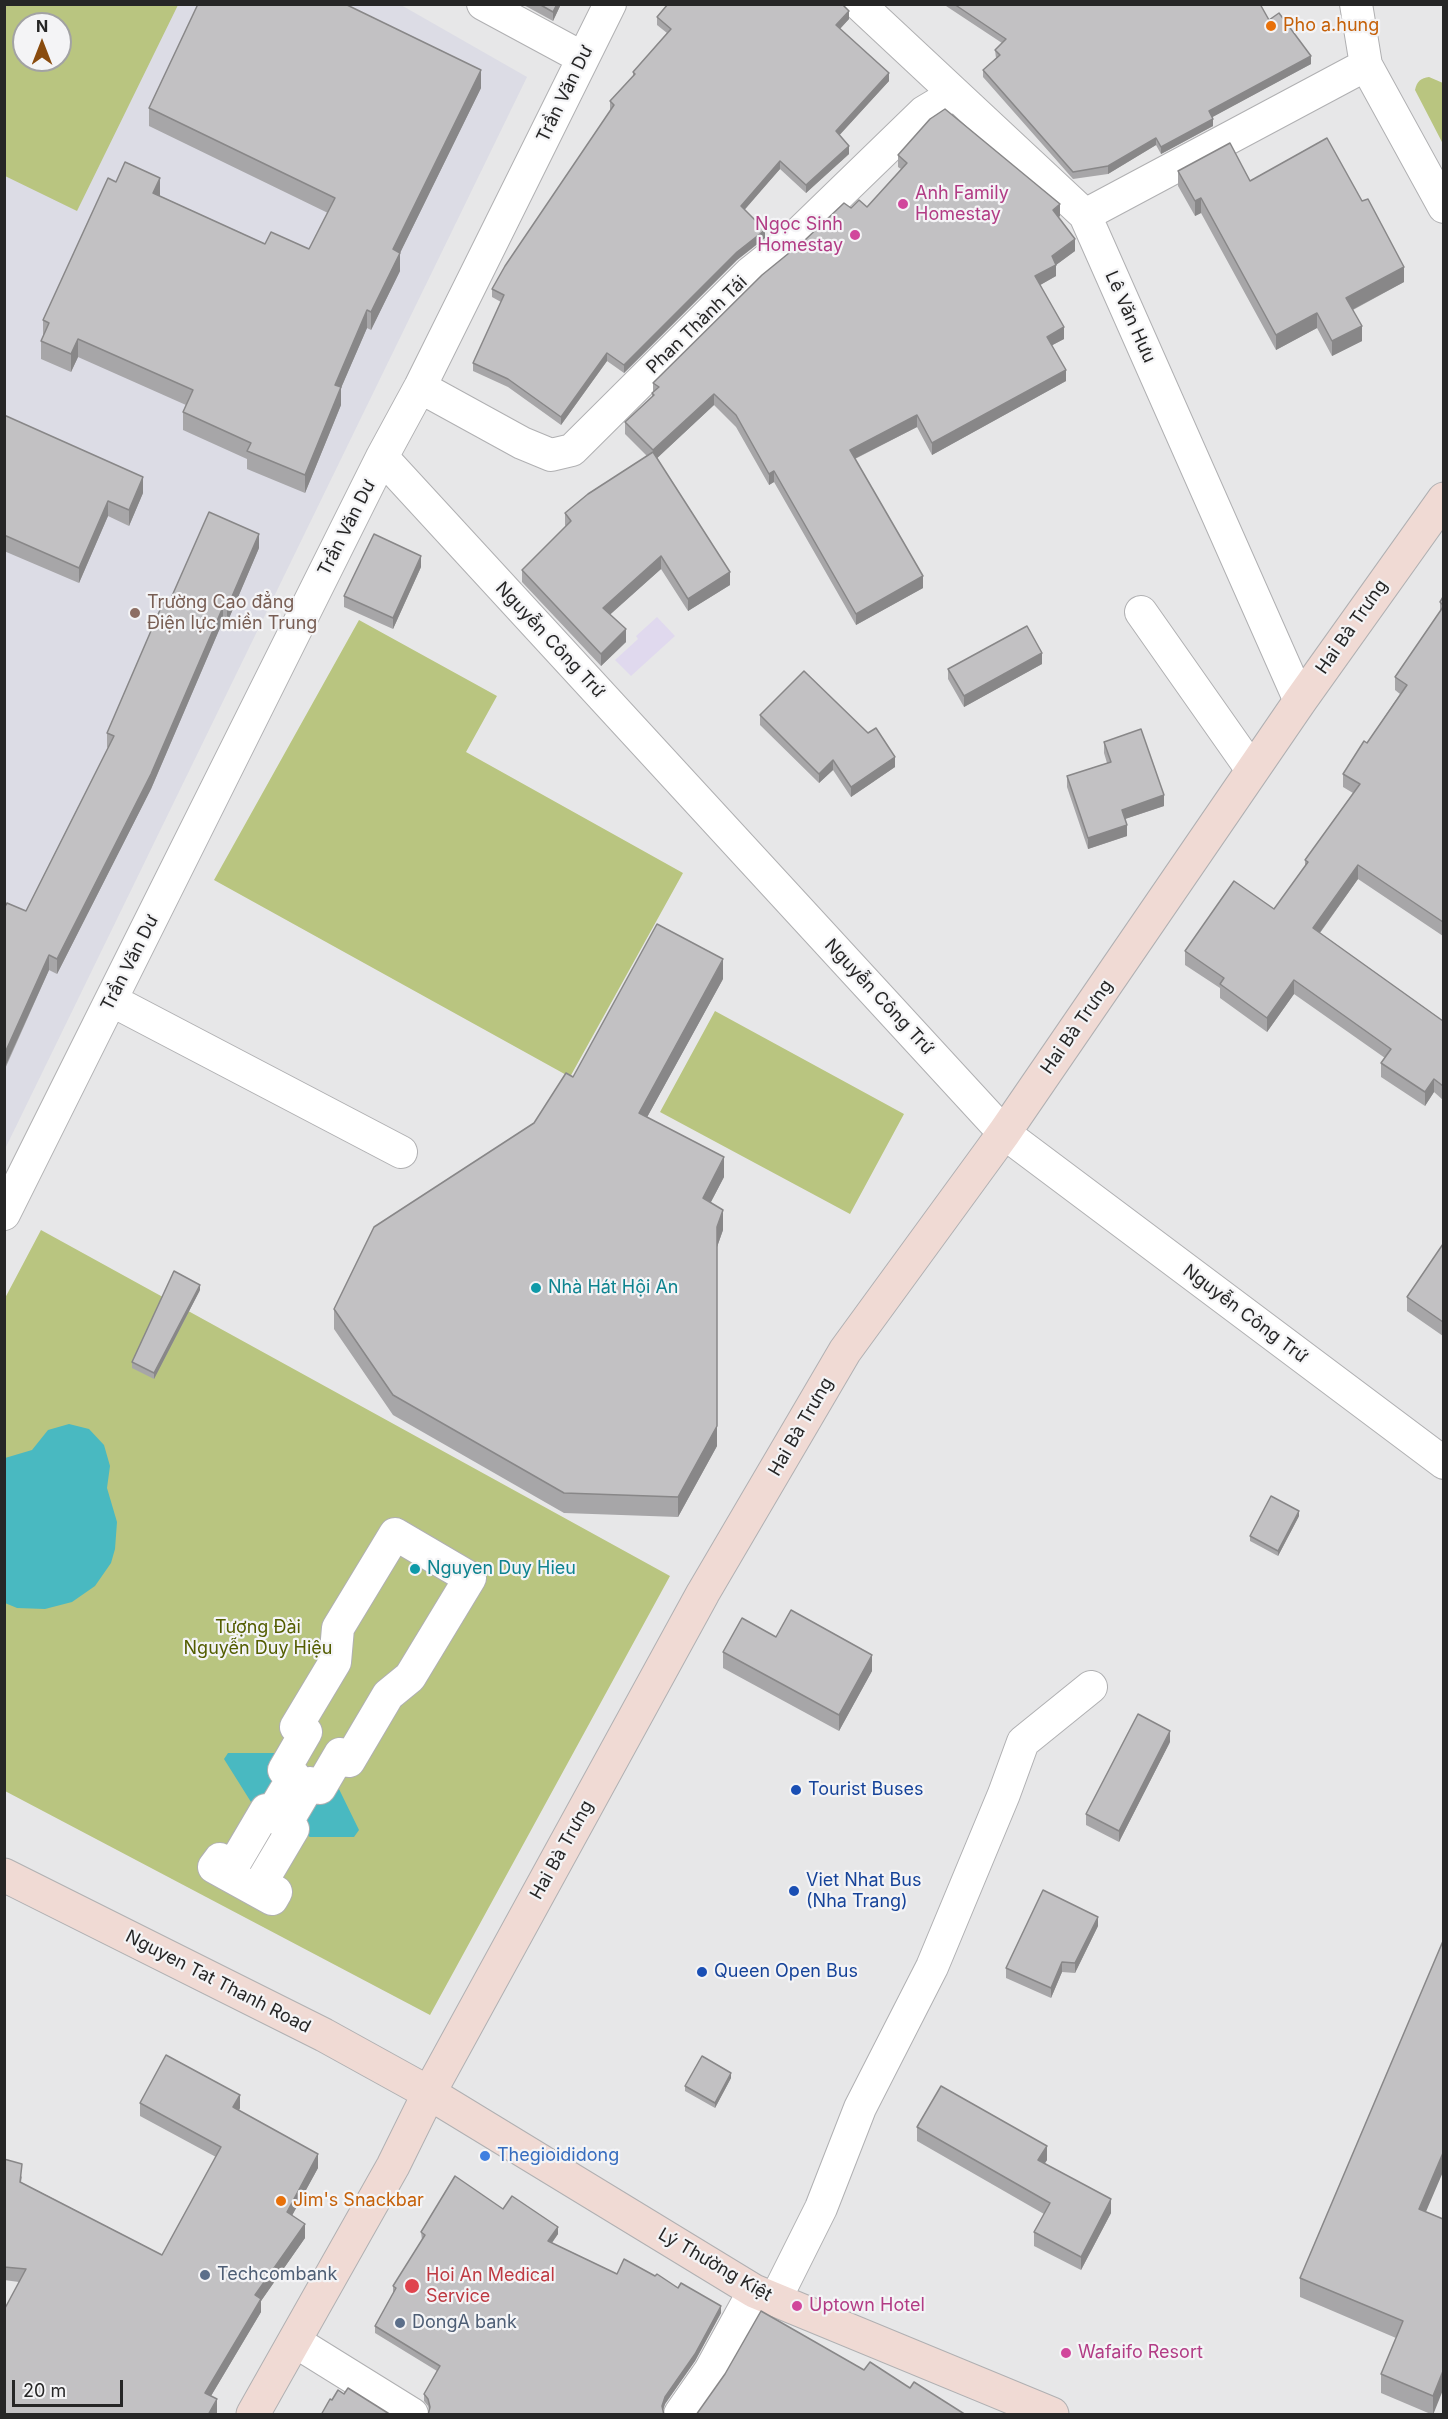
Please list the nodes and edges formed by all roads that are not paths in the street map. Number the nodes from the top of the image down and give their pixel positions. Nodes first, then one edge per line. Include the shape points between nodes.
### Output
1 (483, 4) edge
2 (609, 4) edge
3 (859, 4) edge
4 (1356, 4) edge
5 (583, 58) junction
6 (1366, 65) junction
7 (954, 94) junction
8 (1443, 207) edge
9 (1085, 215) junction
10 (420, 387) junction
11 (382, 457) junction
12 (1443, 499) edge
13 (1140, 612) dead end
14 (1300, 701) junction
15 (1252, 770) junction
16 (111, 1000) junction
17 (1004, 1133) junction
18 (401, 1152) dead end
19 (4, 1214) edge
20 (1443, 1463) edge
21 (1091, 1688) dead end
22 (291, 1798) joint
23 (4, 1875) edge
24 (429, 2093) junction
25 (764, 2295) junction
26 (296, 2342) junction
27 (254, 2415) edge
28 (412, 2415) edge
29 (680, 2415) edge
30 (1052, 2415) edge

1 - 5 street
2 - 5 street, Trần Văn Dư
3 - 7 street, Lê Văn Hưu
4 - 6 street
5 - 10 street, Trần Văn Dư
6 - 8 street
6 - 9 street
7 - 9 street, Lê Văn Hưu
7 - 10 street, Phan Thành Tái via 924,112 794,238 750,273 572,450 551,455 522,443
9 - 14 street, Lê Văn Hưu
10 - 11 street, Trần Văn Dư
11 - 16 street, Trần Văn Dư
11 - 17 street, Nguyễn Công Trứ
12 - 14 street, Hai Bà Trưng
13 - 15 street
14 - 15 street, Hai Bà Trưng
15 - 17 street, Hai Bà Trưng
16 - 18 street
16 - 19 street, Trần Văn Dư
17 - 20 street, Nguyễn Công Trứ
17 - 24 street, Hai Bà Trưng via 845,1351 703,1593
21 - 25 street via 1023,1742 932,1967 860,2108 821,2208
22 - 22 street via 294,1776 284,1770 306,1732 296,1727 335,1662 338,1628 395,1534 470,1578 410,1677 388,1695 349,1761 340,1754 320,1788 310,1783
23 - 24 street, Nguyen Tat Thanh Road via 324,2035
24 - 25 street, Lý Thường Kiệt
24 - 26 street, Hai Bà Trưng
25 - 29 street
25 - 30 street, Lý Thường Kiệt
26 - 27 street, Hai Bà Trưng
26 - 28 street

